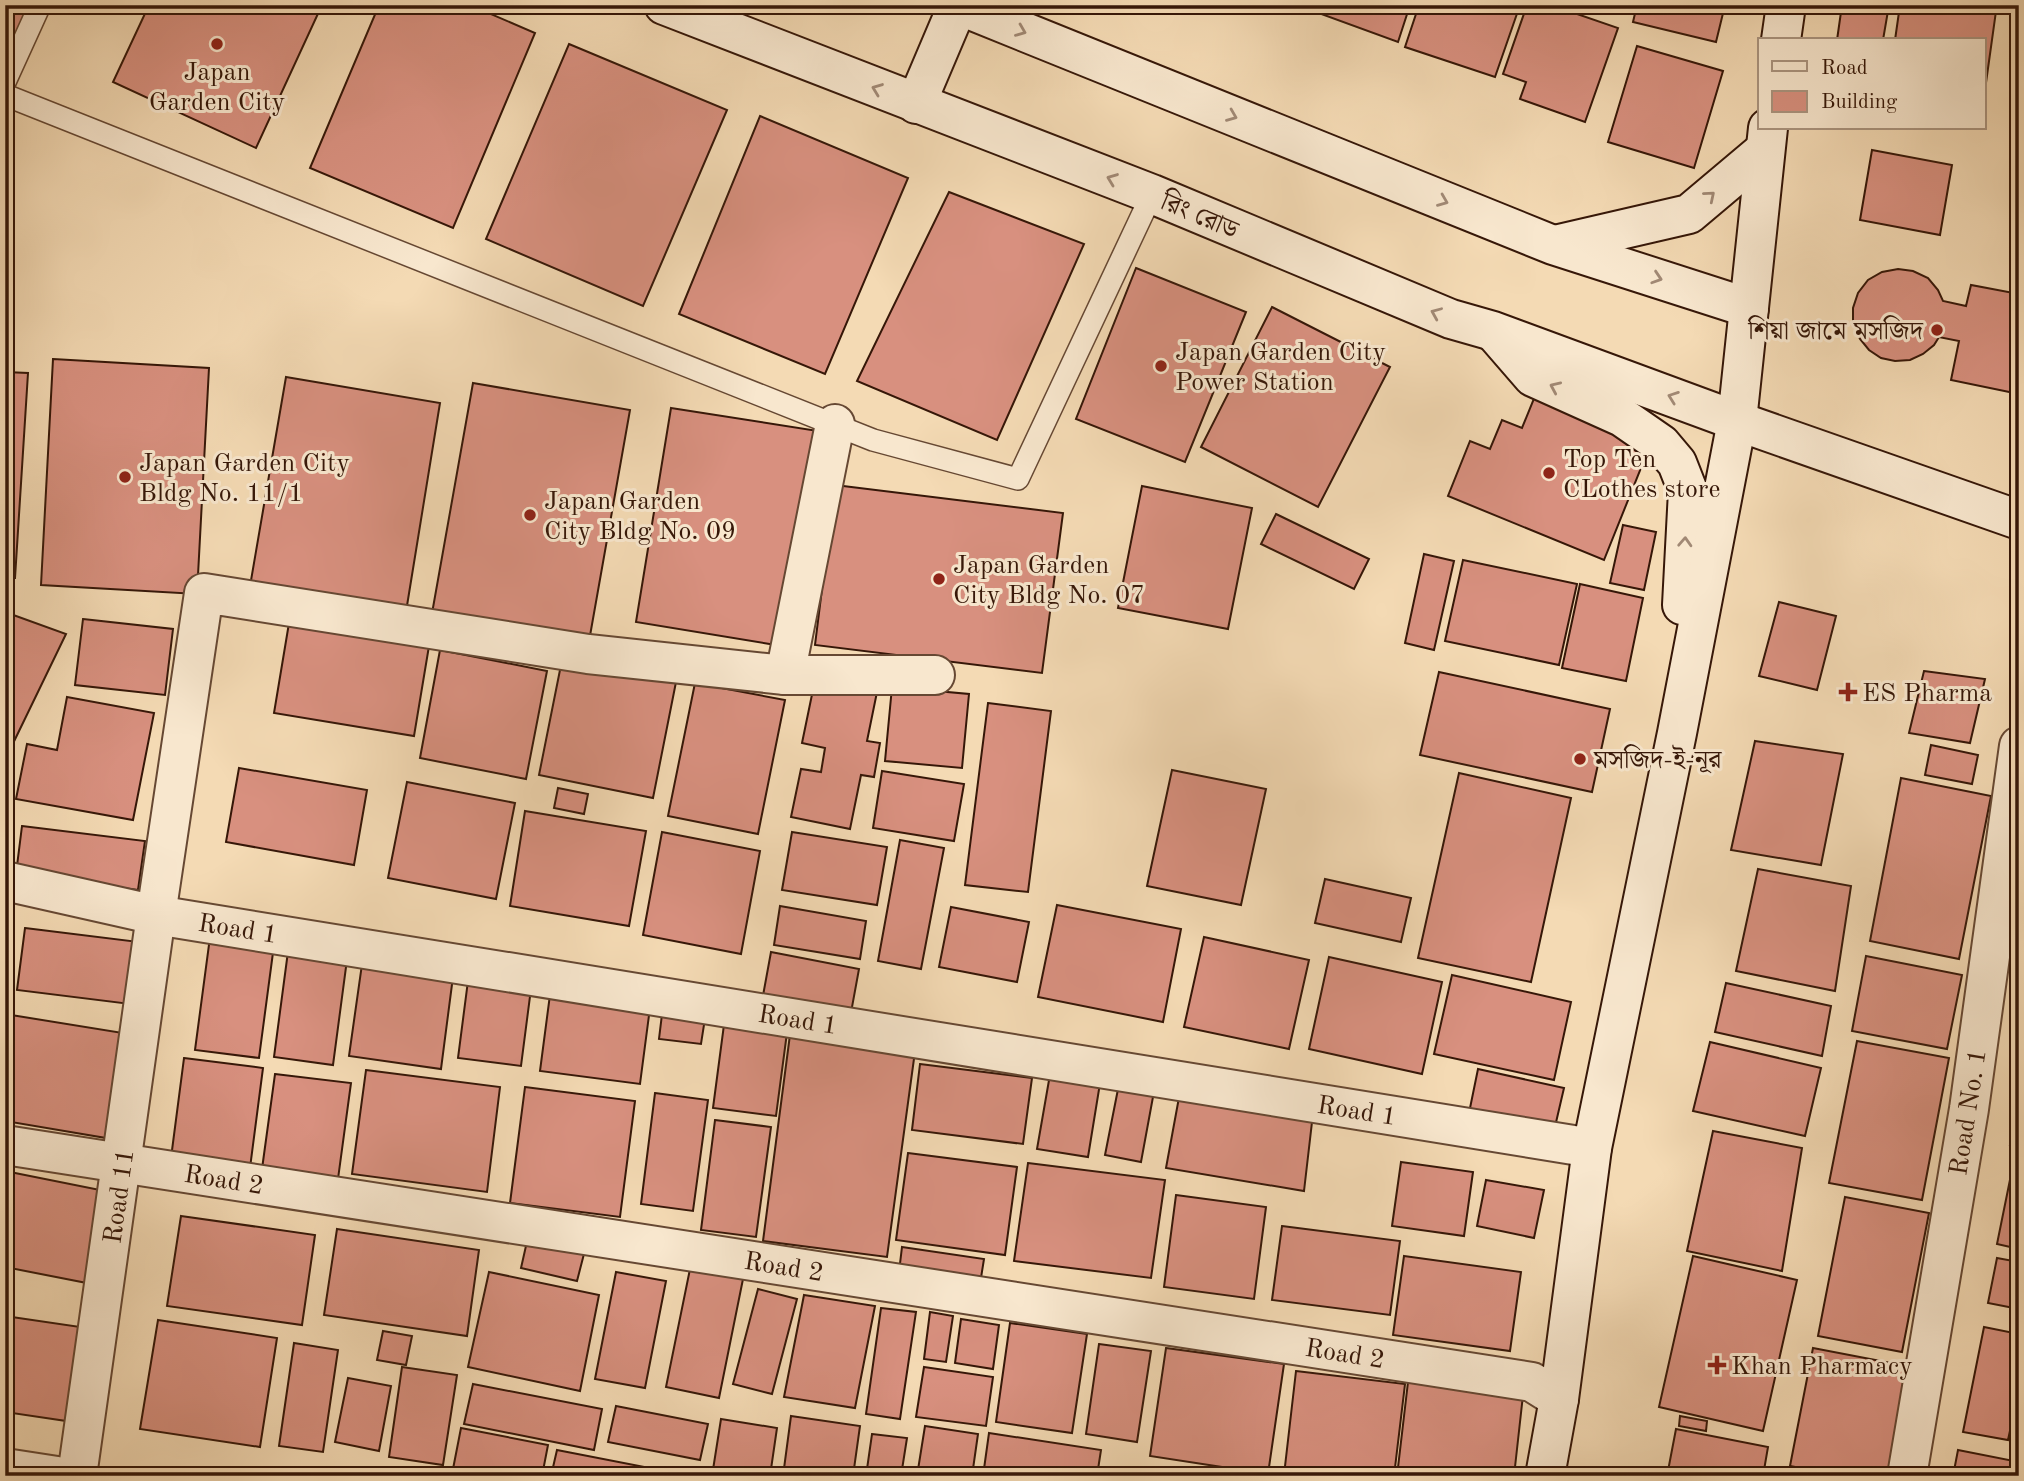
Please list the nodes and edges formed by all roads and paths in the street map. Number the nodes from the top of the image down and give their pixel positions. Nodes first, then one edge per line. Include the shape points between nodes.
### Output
1 (40, 5) edge
2 (664, 5) edge
3 (958, 5) edge
4 (1786, 5) edge
5 (1781, 38) edge
6 (5, 82) edge
7 (5, 95) edge
8 (916, 104) junction
9 (1767, 139) edge
10 (1152, 194) junction
11 (1553, 246) junction
12 (1749, 308) junction
13 (1493, 331) junction
14 (1737, 421) junction
15 (835, 424) junction
16 (2019, 520) edge
17 (785, 675) junction
18 (935, 675) dead end
19 (1678, 733) junction
20 (2019, 746) edge
21 (5, 880) edge
22 (156, 915) junction
23 (5, 1145) edge
24 (1592, 1147) junction
25 (122, 1163) junction
26 (1559, 1399) junction
27 (5, 1468) edge
28 (57, 1476) edge
29 (77, 1476) edge
30 (1545, 1476) edge
31 (1907, 1476) edge

1 - 6 lane
8 -> 2 street, রিং রোড
3 - 8 street
3 -> 11 street
4 - 5 street
7 - 15 lane
10 -> 8 street, রিং রোড
11 -> 9 street via 1689,214
9 - 12 street
13 -> 10 street, রিং রোড via 1451,319
10 - 15 lane via 1018,479 873,440
11 -> 12 street
12 - 14 street
14 -> 13 street, রিং রোড
19 -> 13 street via 1688,491 1678,463 1661,444 1622,417 1533,377
14 - 16 street, রিং রোড
14 - 19 street
15 - 17 street
17 - 18 street
17 - 22 street, Road 11 via 588,654 204,593
19 - 24 street
20 - 31 street, Road No. 1 via 1969,1109
21 - 22 street, Road 1
22 - 24 street, Road 1
22 - 25 street, Road 11
23 - 25 street, Road 2
24 - 26 street
25 - 26 street, Road 2 via 1532,1382
25 - 29 street, Road 11
26 - 30 street
27 - 28 street

